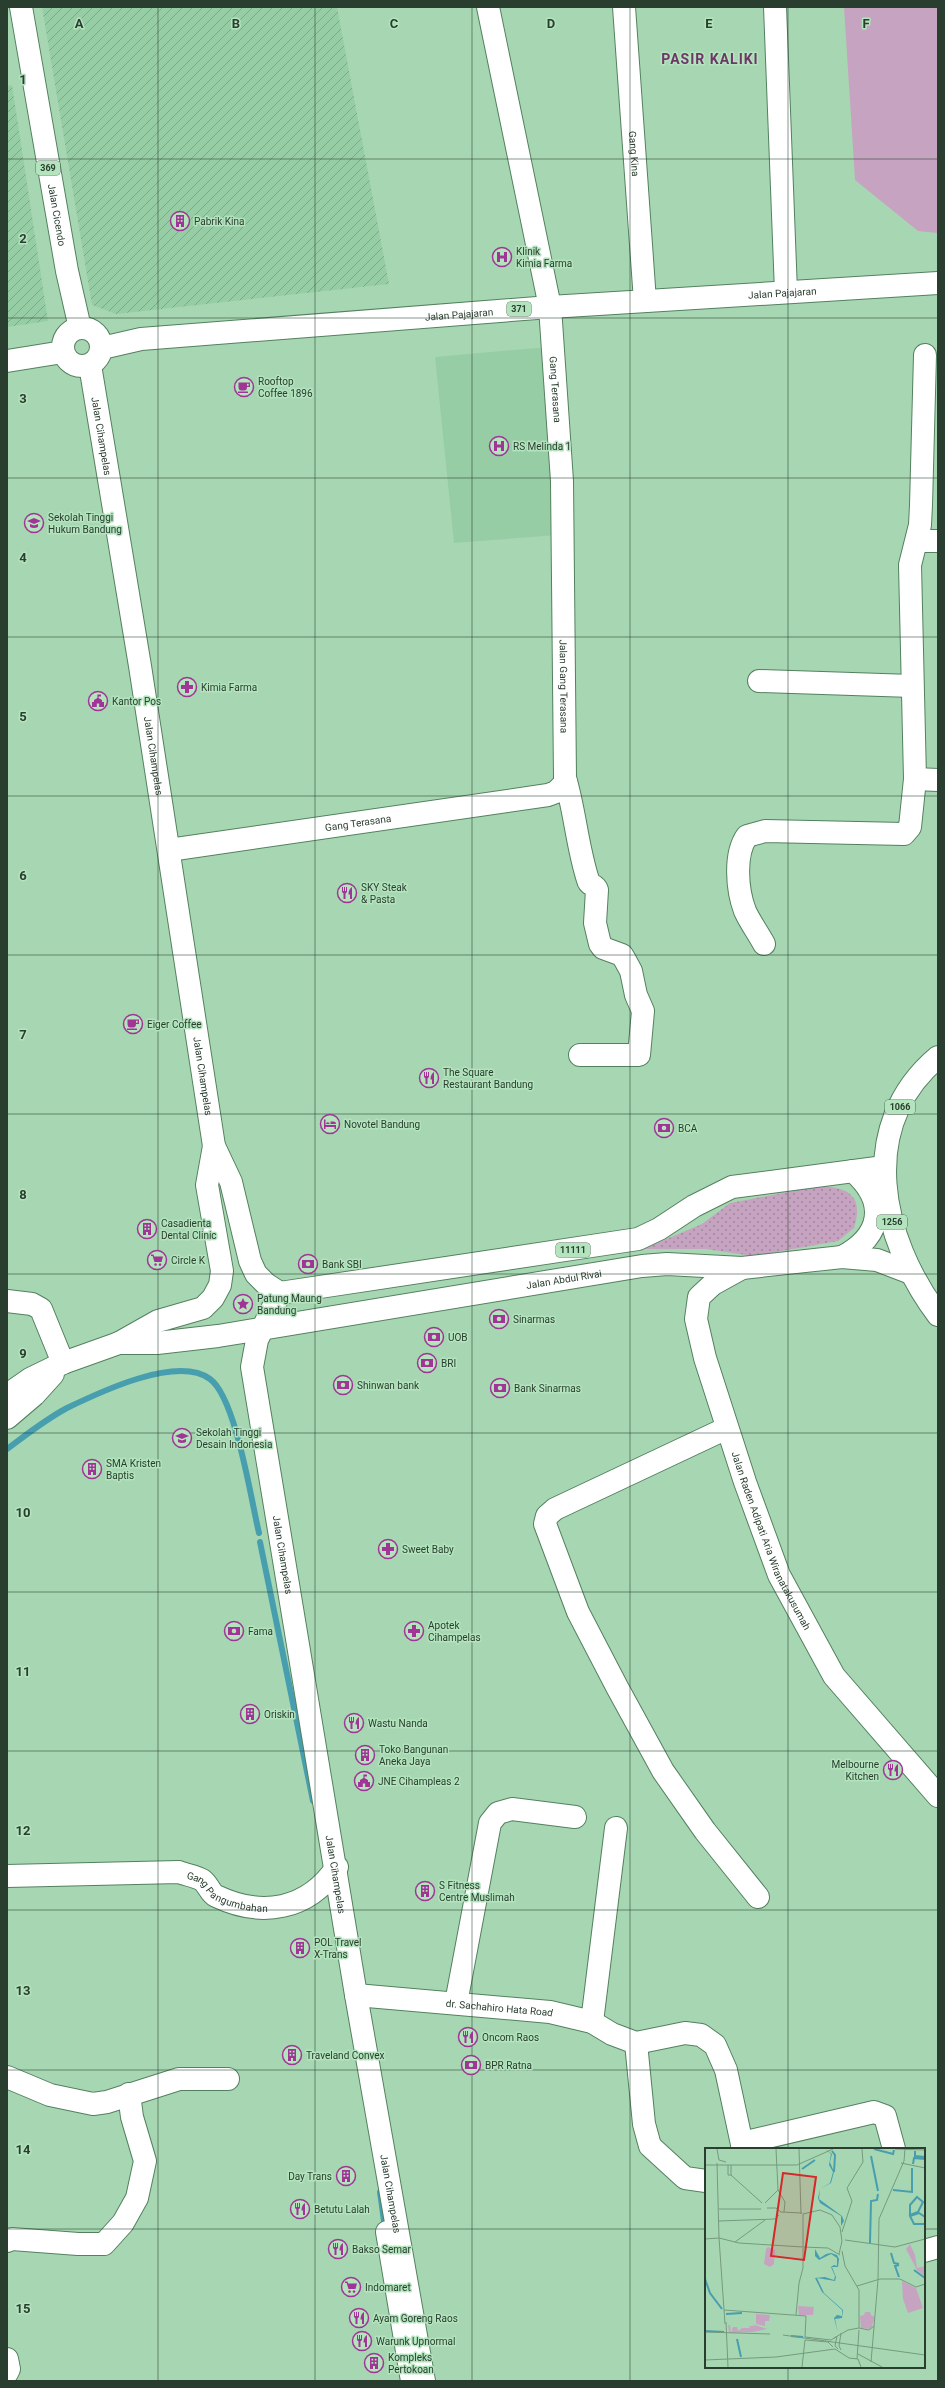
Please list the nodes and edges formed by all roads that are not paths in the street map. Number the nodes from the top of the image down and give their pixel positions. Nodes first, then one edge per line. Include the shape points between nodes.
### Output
1 (21, 7) edge
2 (488, 7) edge
3 (624, 7) edge
4 (774, 7) edge
5 (938, 283) edge
6 (786, 292) junction
7 (645, 301) junction
8 (550, 307) junction
9 (80, 328) junction
10 (63, 352) junction
11 (925, 355) dead end
12 (96, 356) junction
13 (7, 361) edge
14 (930, 476) edge
15 (917, 541) junction
16 (938, 541) edge
17 (563, 568) joint
18 (759, 681) dead end
19 (912, 686) junction
20 (915, 779) junction
21 (938, 780) edge
22 (566, 782) junction
23 (169, 850) junction
24 (764, 944) dead end
25 (580, 1055) dead end
26 (938, 1057) edge
27 (214, 1146) junction
28 (884, 1167) junction
29 (853, 1171) junction
30 (842, 1257) junction
31 (742, 1268) junction
32 (911, 1273) junction
33 (280, 1294) junction
34 (7, 1301) edge
35 (938, 1315) edge
36 (263, 1328) junction
37 (218, 1336) junction
38 (119, 1343) junction
39 (63, 1363) junction
40 (252, 1367) junction
41 (7, 1395) edge
42 (7, 1418) edge
43 (727, 1428) junction
44 (938, 1796) edge
45 (575, 1817) dead end
46 (616, 1828) dead end
47 (331, 1875) junction
48 (7, 1876) edge
49 (758, 1897) dead end
50 (356, 1995) junction
51 (456, 2003) junction
52 (592, 2022) junction
53 (636, 2043) junction
54 (7, 2077) edge
55 (228, 2079) dead end
56 (129, 2094) junction
57 (366, 2098) dead end
58 (743, 2146) edge
59 (894, 2148) edge
60 (705, 2181) edge
61 (7, 2241) edge
62 (938, 2247) edge
63 (925, 2251) edge
64 (7, 2359) edge
65 (7, 2373) edge
66 (412, 2381) edge
67 (424, 2381) edge

1 - 9 main road, Jalan Cicendo / 369 via 66,270
2 - 8 main road, Gang Terasana
3 - 7 main road, Gang Kina
4 - 6 main road
5 - 6 main road, Jalan Pajajaran / 371
6 - 7 main road, Jalan Pajajaran / 371
7 - 8 main road, Jalan Pajajaran / 371
8 - 12 main road, Jalan Pajajaran / 371 via 141,340
8 - 17 main road, Gang Terasana via 562,481
9 - 10 main road via 66,336
9 - 12 main road via 89,328 101,340
10 - 12 main road, Jalan Pajajaran via 67,359 82,366
10 - 13 main road
11 - 14 main road
12 - 23 main road, Jalan Cihampelas
14 - 15 main road
15 - 16 main road
15 - 19 main road via 910,564
17 - 22 main road, Jalan Gang Terasana via 562,720
18 - 19 main road
19 - 20 main road
20 - 21 main road
20 - 24 main road via 910,827 904,834 765,831 747,836 742,843 738,867 741,895 746,911
22 - 23 main road, Gang Terasana via 556,792 548,795
22 - 25 main road, Jalan Gang Terasana via 572,800 578,846 588,880 597,890 595,923 600,944 603,948 622,955 631,971 636,995 643,1011 639,1055
23 - 27 main road, Jalan Cihampelas
26 - 28 main road, 1066 via 916,1080 900,1106 889,1134
27 - 33 main road, Jalan Cihampelas via 231,1182 250,1261 256,1274
27 - 38 main road, Jalan Cihampelas via 207,1185 222,1271 220,1285 213,1298 203,1308 158,1322
28 - 29 main road, 11111
28 - 32 main road, 1256 via 892,1226
29 - 30 main road via 867,1183 874,1200 876,1218 870,1235 858,1249
29 - 33 main road, 11111 via 732,1187 707,1198 659,1229 638,1239
30 - 31 main road, Jalan Abdul Rivai
30 - 32 main road, Jalan Abdul Rivai via 877,1260
31 - 36 main road, Jalan Abdul Rivai via 667,1264 642,1266
31 - 43 main road, Jalan Raden Adipati Aria Wiranatakusumah via 713,1284 699,1297 696,1319 705,1358
32 - 35 main road, 1256
33 - 36 main road, Jalan Cihampelas
34 - 39 main road via 32,1304 41,1308
36 - 37 main road, Jalan Abdul Rivai
36 - 40 main road, Jalan Cihampelas via 257,1340
37 - 38 main road, Jalan Abdul Rivai via 158,1343
37 - 40 main road, Jalan Cihampelas via 232,1343
38 - 39 main road
39 - 41 main road via 30,1379
39 - 42 main road via 34,1395
40 - 47 main road, Jalan Cihampelas
43 - 44 main road, Jalan Raden Adipati Aria Wiranatakusumah via 779,1575 803,1622 834,1676
43 - 49 main road via 555,1509 546,1516 545,1524 578,1612 664,1771 705,1831
45 - 51 main road via 512,1809 498,1813 490,1823
46 - 52 main road
47 - 48 main road, Gang Pangumbahan via 313,1894 288,1906 265,1909 215,1896 203,1880 179,1872
47 - 50 main road, Jalan Cihampelas
50 - 51 main road, dr. Sachahiro Hata Road
50 - 67 main road, Jalan Cihampelas
51 - 52 main road, dr. Sachahiro Hata Road via 550,2012
52 - 53 main road, dr. Sachahiro Hata Road via 612,2034
53 - 58 main road via 685,2033 701,2035 715,2045 726,2070
53 - 60 main road via 644,2124 650,2146 685,2178
54 - 56 main road via 50,2095 93,2104
55 - 56 main road via 179,2079
56 - 61 main road via 132,2117 145,2161 137,2198 123,2223 104,2244
57 - 66 main road
58 - 59 main road via 874,2112 885,2116 888,2121
62 - 63 main road
64 - 65 main road

